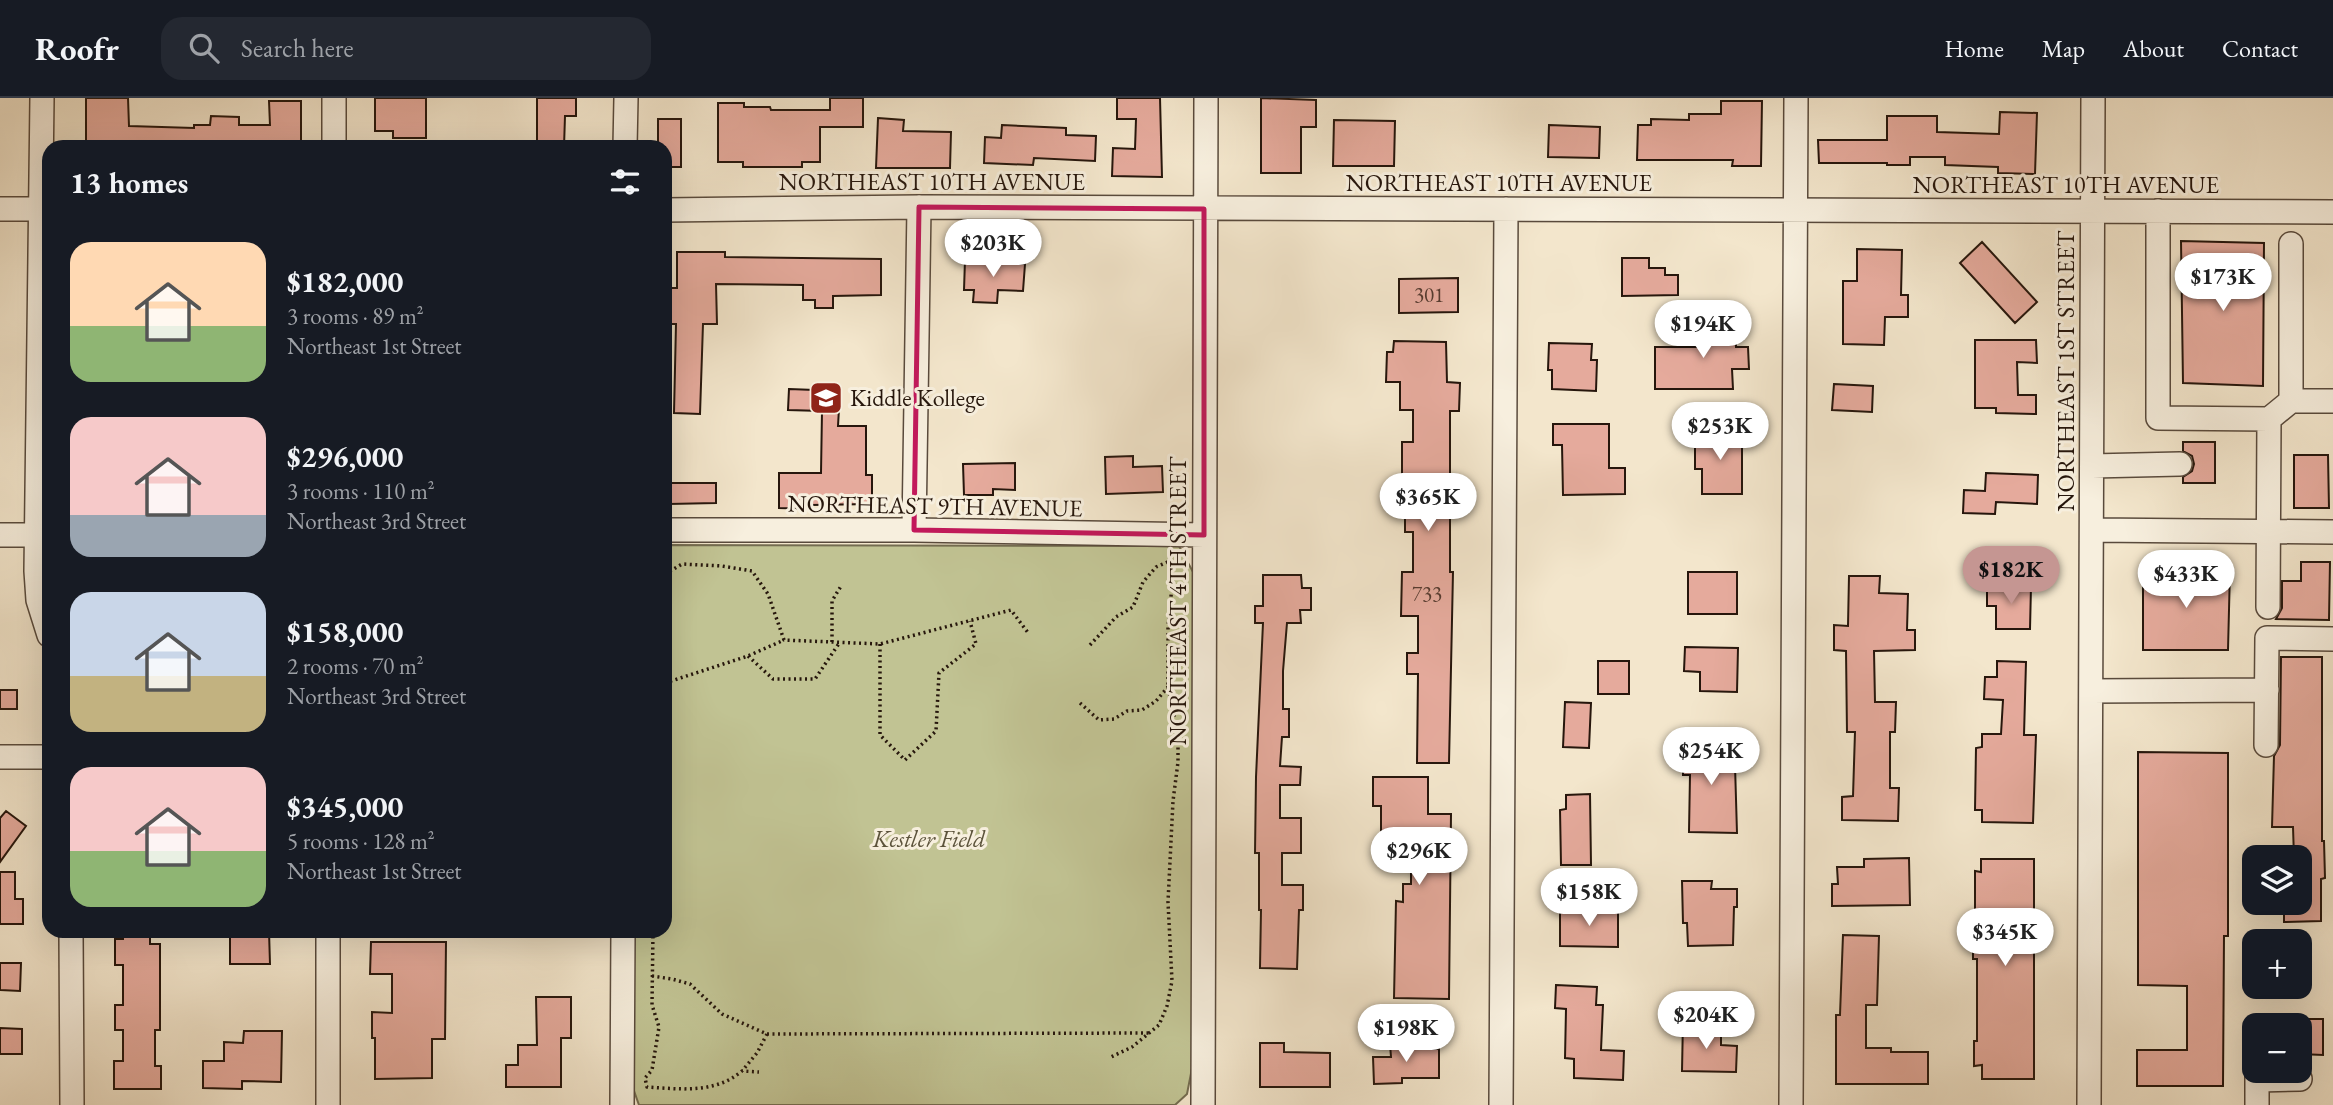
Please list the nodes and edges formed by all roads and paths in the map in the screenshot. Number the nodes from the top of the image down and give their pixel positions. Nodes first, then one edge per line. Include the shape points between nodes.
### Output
1 (42, 98) edge
2 (334, 98) edge
3 (625, 98) edge
4 (1206, 98) edge
5 (1796, 98) edge
6 (2093, 98) edge
7 (43, 140) edge
8 (334, 140) edge
9 (625, 140) edge
10 (919, 207) junction
11 (0, 209) edge
12 (42, 209) edge
13 (1205, 209) junction
14 (1506, 209) junction
15 (672, 210) edge
16 (1796, 211) junction
17 (2092, 211) junction
18 (2158, 211) junction
19 (2333, 212) edge
20 (2291, 244) dead end
21 (2291, 401) junction
22 (2333, 401) edge
23 (2269, 419) junction
24 (2180, 464) dead end
25 (2092, 466) junction
26 (672, 530) edge
27 (914, 530) junction
28 (2092, 530) junction
29 (2268, 532) junction
30 (2333, 532) edge
31 (0, 535) edge
32 (42, 535) edge
33 (1204, 535) junction
34 (42, 548) edge
35 (672, 570) edge
36 (841, 586) dead end
37 (2268, 607) dead end
38 (42, 613) edge
39 (970, 621) junction
40 (1029, 634) dead end
41 (2333, 639) edge
42 (784, 640) junction
43 (832, 642) junction
44 (840, 642) junction
45 (880, 644) junction
46 (1090, 645) dead end
47 (748, 656) junction
48 (672, 681) edge
49 (1168, 687) junction
50 (2267, 690) junction
51 (2091, 691) junction
52 (1080, 703) dead end
53 (2266, 745) dead end
54 (0, 757) edge
55 (42, 757) edge
56 (71, 938) edge
57 (328, 938) edge
58 (623, 938) edge
59 (653, 938) edge
60 (652, 976) junction
61 (1150, 1033) junction
62 (766, 1034) junction
63 (1111, 1057) dead end
64 (742, 1071) junction
65 (760, 1072) dead end
66 (2257, 1083) edge
67 (72, 1105) edge
68 (328, 1105) edge
69 (622, 1105) edge
70 (1203, 1105) edge
71 (1500, 1105) edge
72 (1791, 1105) edge
73 (2088, 1105) edge
74 (2257, 1105) edge

1 - 7 street
2 - 8 street
3 - 9 street
4 - 13 street, NORTHEAST 4TH STREET
5 - 16 street
6 - 17 street, NORTHEAST 1ST STREET
10 - 13 street, NORTHEAST 10TH AVENUE
10 - 15 street, NORTHEAST 10TH AVENUE
10 - 27 street
11 - 12 street
13 - 14 street, NORTHEAST 10TH AVENUE
13 - 33 street, NORTHEAST 4TH STREET
14 - 16 street, NORTHEAST 10TH AVENUE
14 - 71 street
16 - 17 street, NORTHEAST 10TH AVENUE
16 - 72 street
17 - 18 street, NORTHEAST 10TH AVENUE
17 - 25 street, NORTHEAST 1ST STREET
18 - 19 street, NORTHEAST 10TH AVENUE
18 - 23 street via 2158,418
20 - 21 street
21 - 22 street
21 - 23 street
23 - 29 street
24 - 25 street
25 - 28 street, NORTHEAST 1ST STREET
26 - 27 street, NORTHEAST 9TH AVENUE
27 - 33 street, NORTHEAST 9TH AVENUE
28 - 29 street
28 - 51 street, NORTHEAST 1ST STREET
29 - 30 street
29 - 37 street
31 - 32 street
33 - 70 street, NORTHEAST 4TH STREET
34 - 38 street via 38,600
35 - 42 path via 682,564 752,571 768,594
36 - 43 path via 832,601
39 - 40 path via 1011,610
39 - 45 path
39 - 45 path via 976,645 939,673 936,731 905,760 880,735
41 - 50 street via 2267,638
42 - 43 path
42 - 47 path
43 - 44 path
44 - 45 path
44 - 47 path via 815,679 773,679
46 - 49 path via 1116,617 1133,607 1143,582 1156,568 1170,561
47 - 48 path
49 - 52 path via 1142,710 1127,711 1114,719 1099,720
49 - 61 path via 1178,735 1168,902 1172,981 1159,1025
50 - 51 street
50 - 53 street
51 - 73 street, NORTHEAST 1ST STREET
54 - 55 street
56 - 67 street
57 - 68 street
58 - 69 street
59 - 60 path
60 - 62 path via 690,984 722,1014
60 - 64 path via 652,1005 659,1027 652,1070 645,1078 647,1087 698,1089 731,1081
61 - 62 path
61 - 63 path
62 - 64 path
64 - 65 path
66 - 74 street

